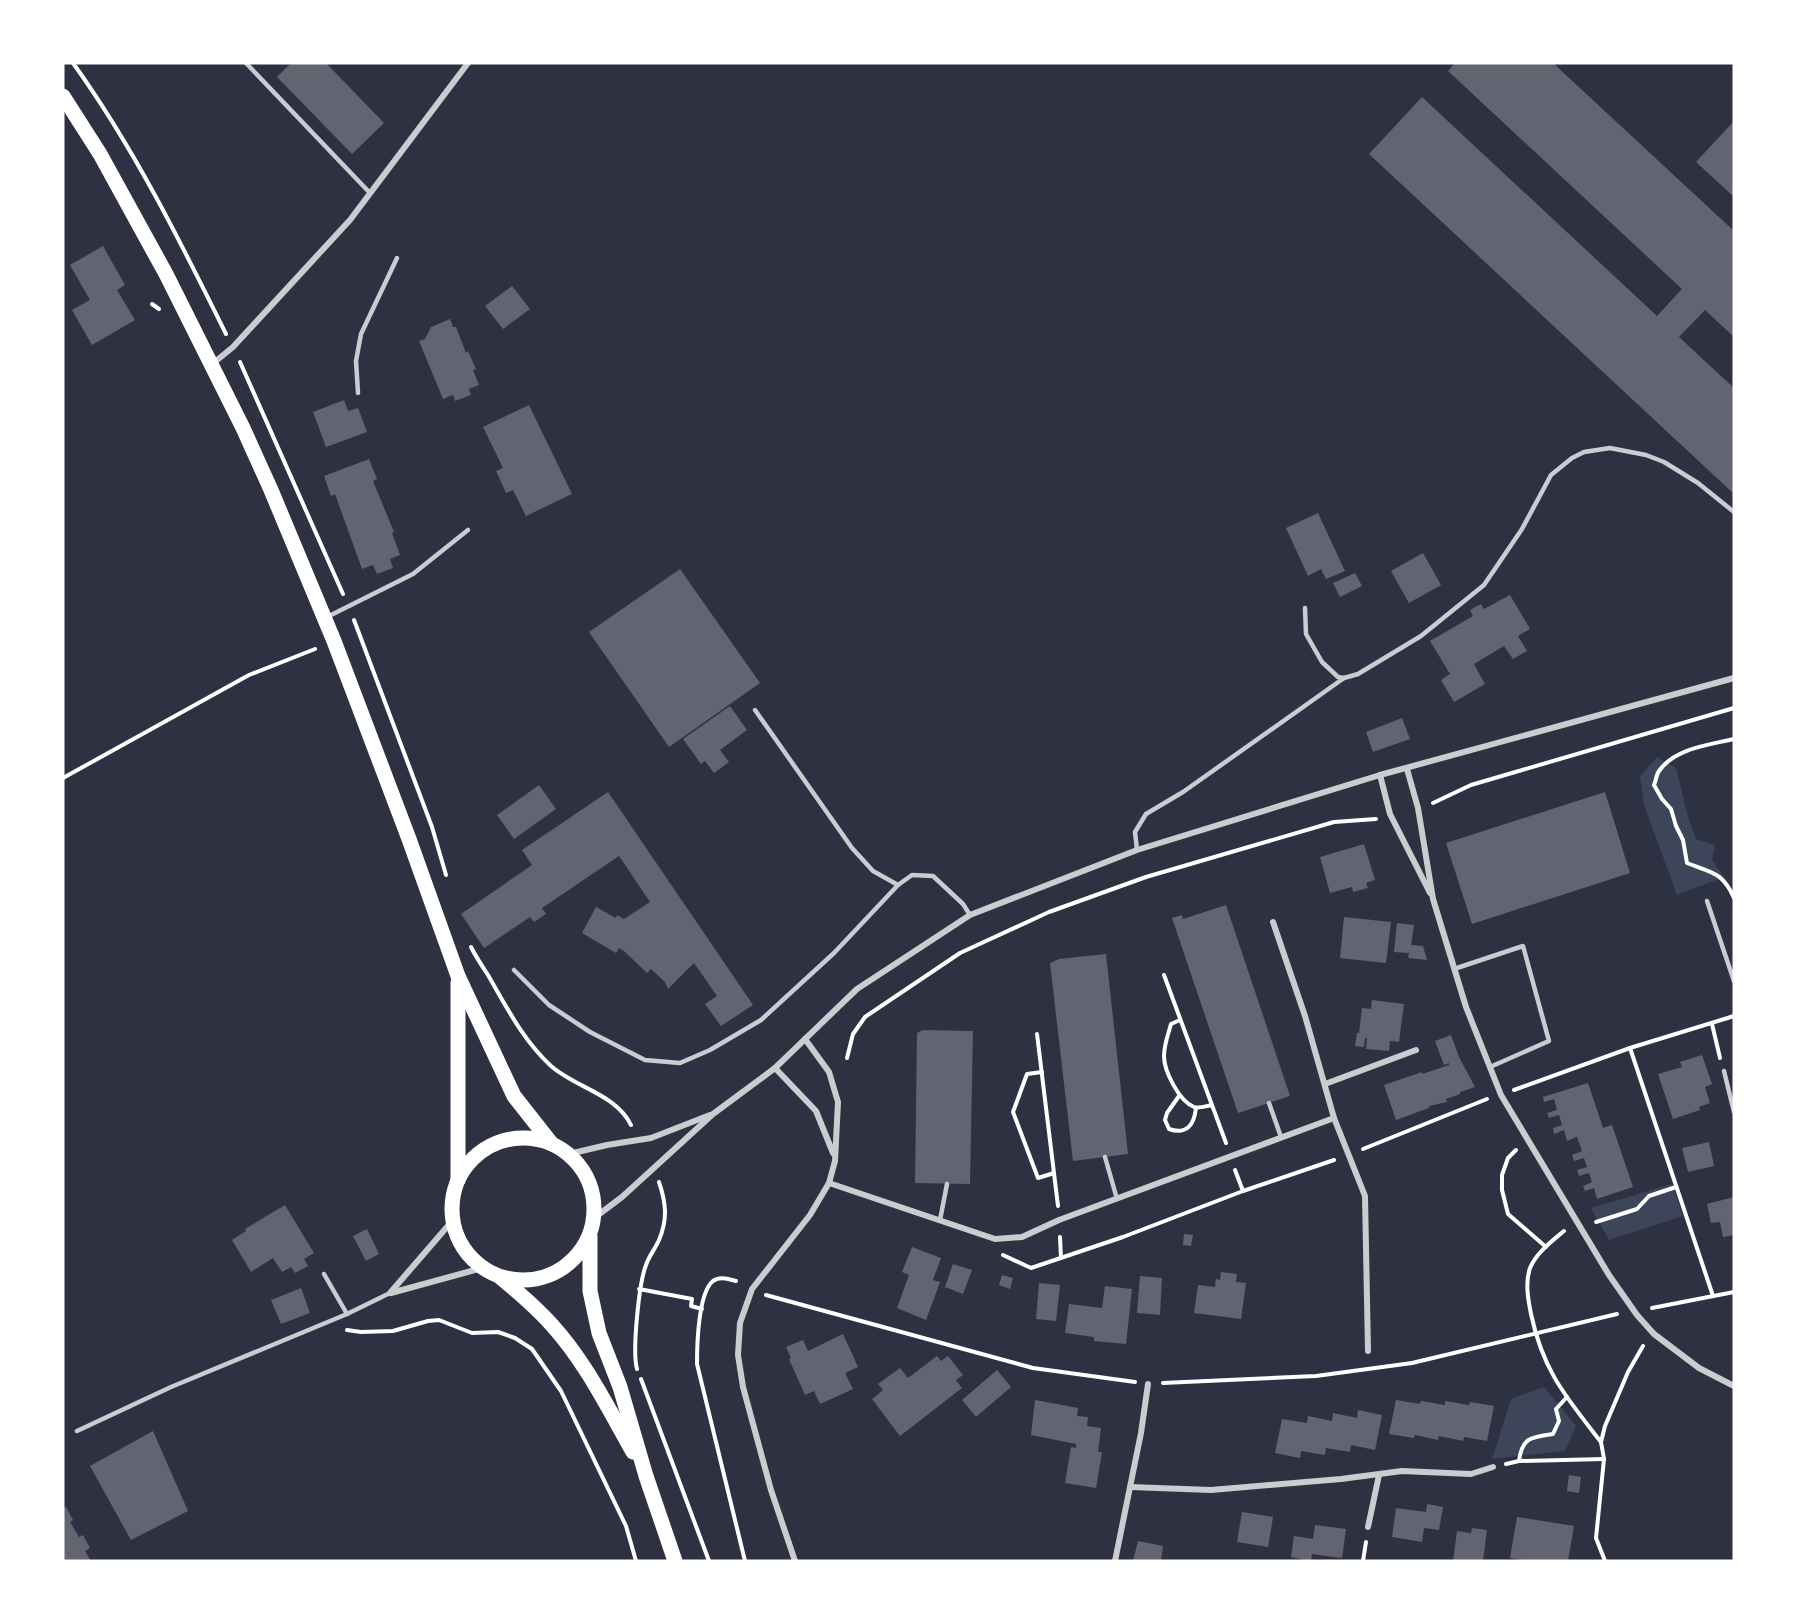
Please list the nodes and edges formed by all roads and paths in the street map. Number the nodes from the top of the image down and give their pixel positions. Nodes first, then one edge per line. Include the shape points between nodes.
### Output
1 (73, 63) edge
2 (246, 63) edge
3 (468, 63) edge
4 (63, 96) edge
5 (370, 193) junction
6 (397, 258) dead end
7 (233, 347) junction
8 (210, 365) junction
9 (358, 393) dead end
10 (1734, 512) edge
11 (468, 530) dead end
12 (349, 606) junction
13 (1305, 608) dead end
14 (325, 618) junction
15 (334, 642) junction
16 (1344, 678) junction
17 (1734, 678) edge
18 (1734, 708) edge
19 (755, 710) dead end
20 (1734, 739) edge
21 (1407, 769) junction
22 (1380, 775) junction
23 (63, 778) edge
24 (1430, 805) dead end
25 (1376, 819) dead end
26 (1137, 850) junction
27 (448, 884) dead end
28 (898, 885) junction
29 (1734, 898) edge
30 (1432, 899) junction
31 (1707, 901) dead end
32 (970, 915) junction
33 (1273, 922) dead end
34 (470, 944) dead end
35 (1454, 969) junction
36 (514, 970) dead end
37 (1164, 975) dead end
38 (458, 976) junction
39 (1734, 981) edge
40 (1734, 1016) edge
41 (1180, 1020) junction
42 (1712, 1024) junction
43 (1037, 1034) dead end
44 (805, 1040) junction
45 (1630, 1048) junction
46 (1416, 1050) dead end
47 (847, 1058) dead end
48 (1490, 1067) junction
49 (775, 1068) junction
50 (1724, 1071) joint
51 (1042, 1072) junction
52 (1324, 1084) junction
53 (1501, 1095) junction
54 (1179, 1096) junction
55 (1269, 1103) dead end
56 (1212, 1105) junction
57 (1196, 1108) junction
58 (1734, 1112) edge
59 (713, 1114) junction
60 (1334, 1118) junction
61 (631, 1125) dead end
62 (1281, 1137) junction
63 (551, 1143) junction
64 (1518, 1147) dead end
65 (569, 1154) junction
66 (1349, 1155) junction
67 (835, 1157) junction
68 (1105, 1157) dead end
69 (1231, 1157) junction
70 (1054, 1173) junction
71 (657, 1178) dead end
72 (458, 1180) junction
73 (829, 1183) junction
74 (947, 1184) dead end
75 (1676, 1188) junction
76 (1243, 1191) junction
77 (1117, 1199) junction
78 (453, 1220) junction
79 (940, 1220) junction
80 (1059, 1220) junction
81 (1596, 1222) dead end
82 (592, 1226) junction
83 (1567, 1229) dead end
84 (1546, 1247) junction
85 (1002, 1254) dead end
86 (1060, 1258) junction
87 (482, 1268) junction
88 (324, 1274) dead end
89 (497, 1275) junction
90 (736, 1281) dead end
91 (639, 1289) junction
92 (752, 1289) junction
93 (1734, 1292) edge
94 (390, 1293) junction
95 (1713, 1296) junction
96 (1651, 1308) dead end
97 (702, 1309) junction
98 (347, 1314) junction
99 (1617, 1314) dead end
100 (324, 1323) junction
101 (1535, 1334) junction
102 (1644, 1345) dead end
103 (1368, 1351) dead end
104 (1148, 1384) junction
105 (1734, 1386) edge
106 (1567, 1397) junction
107 (77, 1431) dead end
108 (1601, 1442) junction
109 (1604, 1460) junction
110 (1520, 1461) junction
111 (1493, 1467) joint
112 (1378, 1475) junction
113 (646, 1476) junction
114 (1130, 1487) junction
115 (1368, 1527) dead end
116 (636, 1561) edge
117 (675, 1561) edge
118 (709, 1561) edge
119 (745, 1561) edge
120 (795, 1561) edge
121 (1115, 1561) edge
122 (1605, 1561) edge

1 - 7 path via 157,197
2 - 5 lane
3 - 5 street
4 - 8 main road via 128,203
5 - 7 street via 350,220
6 - 9 lane via 361,334 356,361
7 - 8 street
7 - 12 path
8 - 14 main road via 271,490
10 - 16 lane via 1698,483 1646,455 1610,448 1572,458 1551,475 1522,530 1484,585 1421,636 1358,674
11 - 12 lane via 413,574
12 - 14 lane
12 - 27 path via 432,826
13 - 16 lane via 1306,634 1332,674
14 - 15 main road
15 - 23 path via 249,675
15 - 38 main road
16 - 26 lane via 1146,814 1135,832
17 - 21 street
18 - 24 path via 1471,784
19 - 28 lane via 852,848 873,871
20 - 29 path via 1684,752 1658,772 1654,786 1671,809 1687,863 1727,882
21 - 22 street
21 - 30 street via 1418,808
22 - 26 street
22 - 30 street via 1390,814
25 - 47 path via 1334,822 1146,877 1049,912 960,953 865,1017 853,1034
26 - 32 street
28 - 32 lane via 912,875 933,876
28 - 36 lane via 834,954 761,1020 680,1063 645,1060 590,1032 549,1005
30 - 35 street
31 - 39 lane
32 - 44 street via 857,989
33 - 52 street
34 - 61 path via 527,1041 553,1068 617,1105
35 - 48 street
35 - 48 lane via 1522,945 1549,1041
37 - 41 path
38 - 63 main road via 514,1096
38 - 72 main road
40 - 42 path
41 - 54 path via 1171,1024 1164,1059
41 - 56 path
42 - 45 path
42 - 50 path
43 - 51 path
44 - 49 street
44 - 67 street via 829,1072 838,1102
45 - 53 path
45 - 75 path
46 - 52 street
48 - 53 street
49 - 59 street
49 - 67 street via 816,1111
50 - 58 lane
51 - 70 path
51 - 70 path via 1027,1074 1013,1112 1038,1178
52 - 60 street
53 - 66 path
53 - 105 street via 1637,1315 1654,1334 1699,1368
54 - 57 path
54 - 57 path via 1167,1113 1169,1129 1185,1131
55 - 62 lane
56 - 57 path
56 - 69 path
59 - 65 street via 651,1138
59 - 82 street
60 - 62 street
60 - 66 street
62 - 69 street
63 - 65 main road
63 - 72 main road via 530,1138 508,1139 487,1147 470,1161
64 - 84 path via 1508,1158 1502,1175 1508,1214
65 - 82 main road via 584,1171 592,1191
66 - 76 path
66 - 103 street via 1365,1196
67 - 73 street
68 - 77 lane
69 - 76 path
69 - 77 street
70 - 80 path
71 - 91 path via 666,1203 665,1219
72 - 78 main road
73 - 79 street
73 - 92 street via 810,1215
74 - 79 lane
75 - 81 path via 1649,1196 1637,1209
75 - 95 path
76 - 86 path
77 - 80 street
78 - 87 main road via 461,1243
78 - 94 street
79 - 80 street via 995,1239 1022,1237
80 - 86 path
82 - 89 main road via 579,1253 562,1268 541,1278 519,1280
82 - 113 main road via 590,1291 599,1333 620,1387
83 - 84 path
84 - 101 path via 1530,1267 1527,1293
85 - 86 path via 1031,1268
87 - 89 main road
87 - 94 street
88 - 98 lane
89 - 113 main road via 530,1301 581,1362
90 - 97 path via 724,1277 714,1280 707,1288
91 - 97 path via 692,1299 691,1306
91 - 118 path via 636,1366
92 - 104 path via 769,1297 1033,1368
92 - 120 street via 740,1323 738,1355 743,1387
93 - 95 path
94 - 98 lane
95 - 96 path
97 - 119 path via 696,1340 697,1364
98 - 100 lane
99 - 101 path
100 - 107 lane via 171,1386
100 - 116 path via 361,1332 393,1331 439,1320 472,1334 498,1332 532,1349 561,1392 626,1526
101 - 104 path via 1412,1363 1316,1376
101 - 106 path via 1547,1366
102 - 108 path via 1628,1372
104 - 114 street
106 - 108 path
106 - 110 path via 1556,1409 1559,1421 1553,1434 1532,1437 1524,1443
108 - 109 path
109 - 110 path
109 - 122 path via 1596,1538
110 - 111 path
111 - 112 street via 1461,1474 1402,1471
112 - 114 street via 1212,1490
112 - 115 street
113 - 117 main road
114 - 121 street

